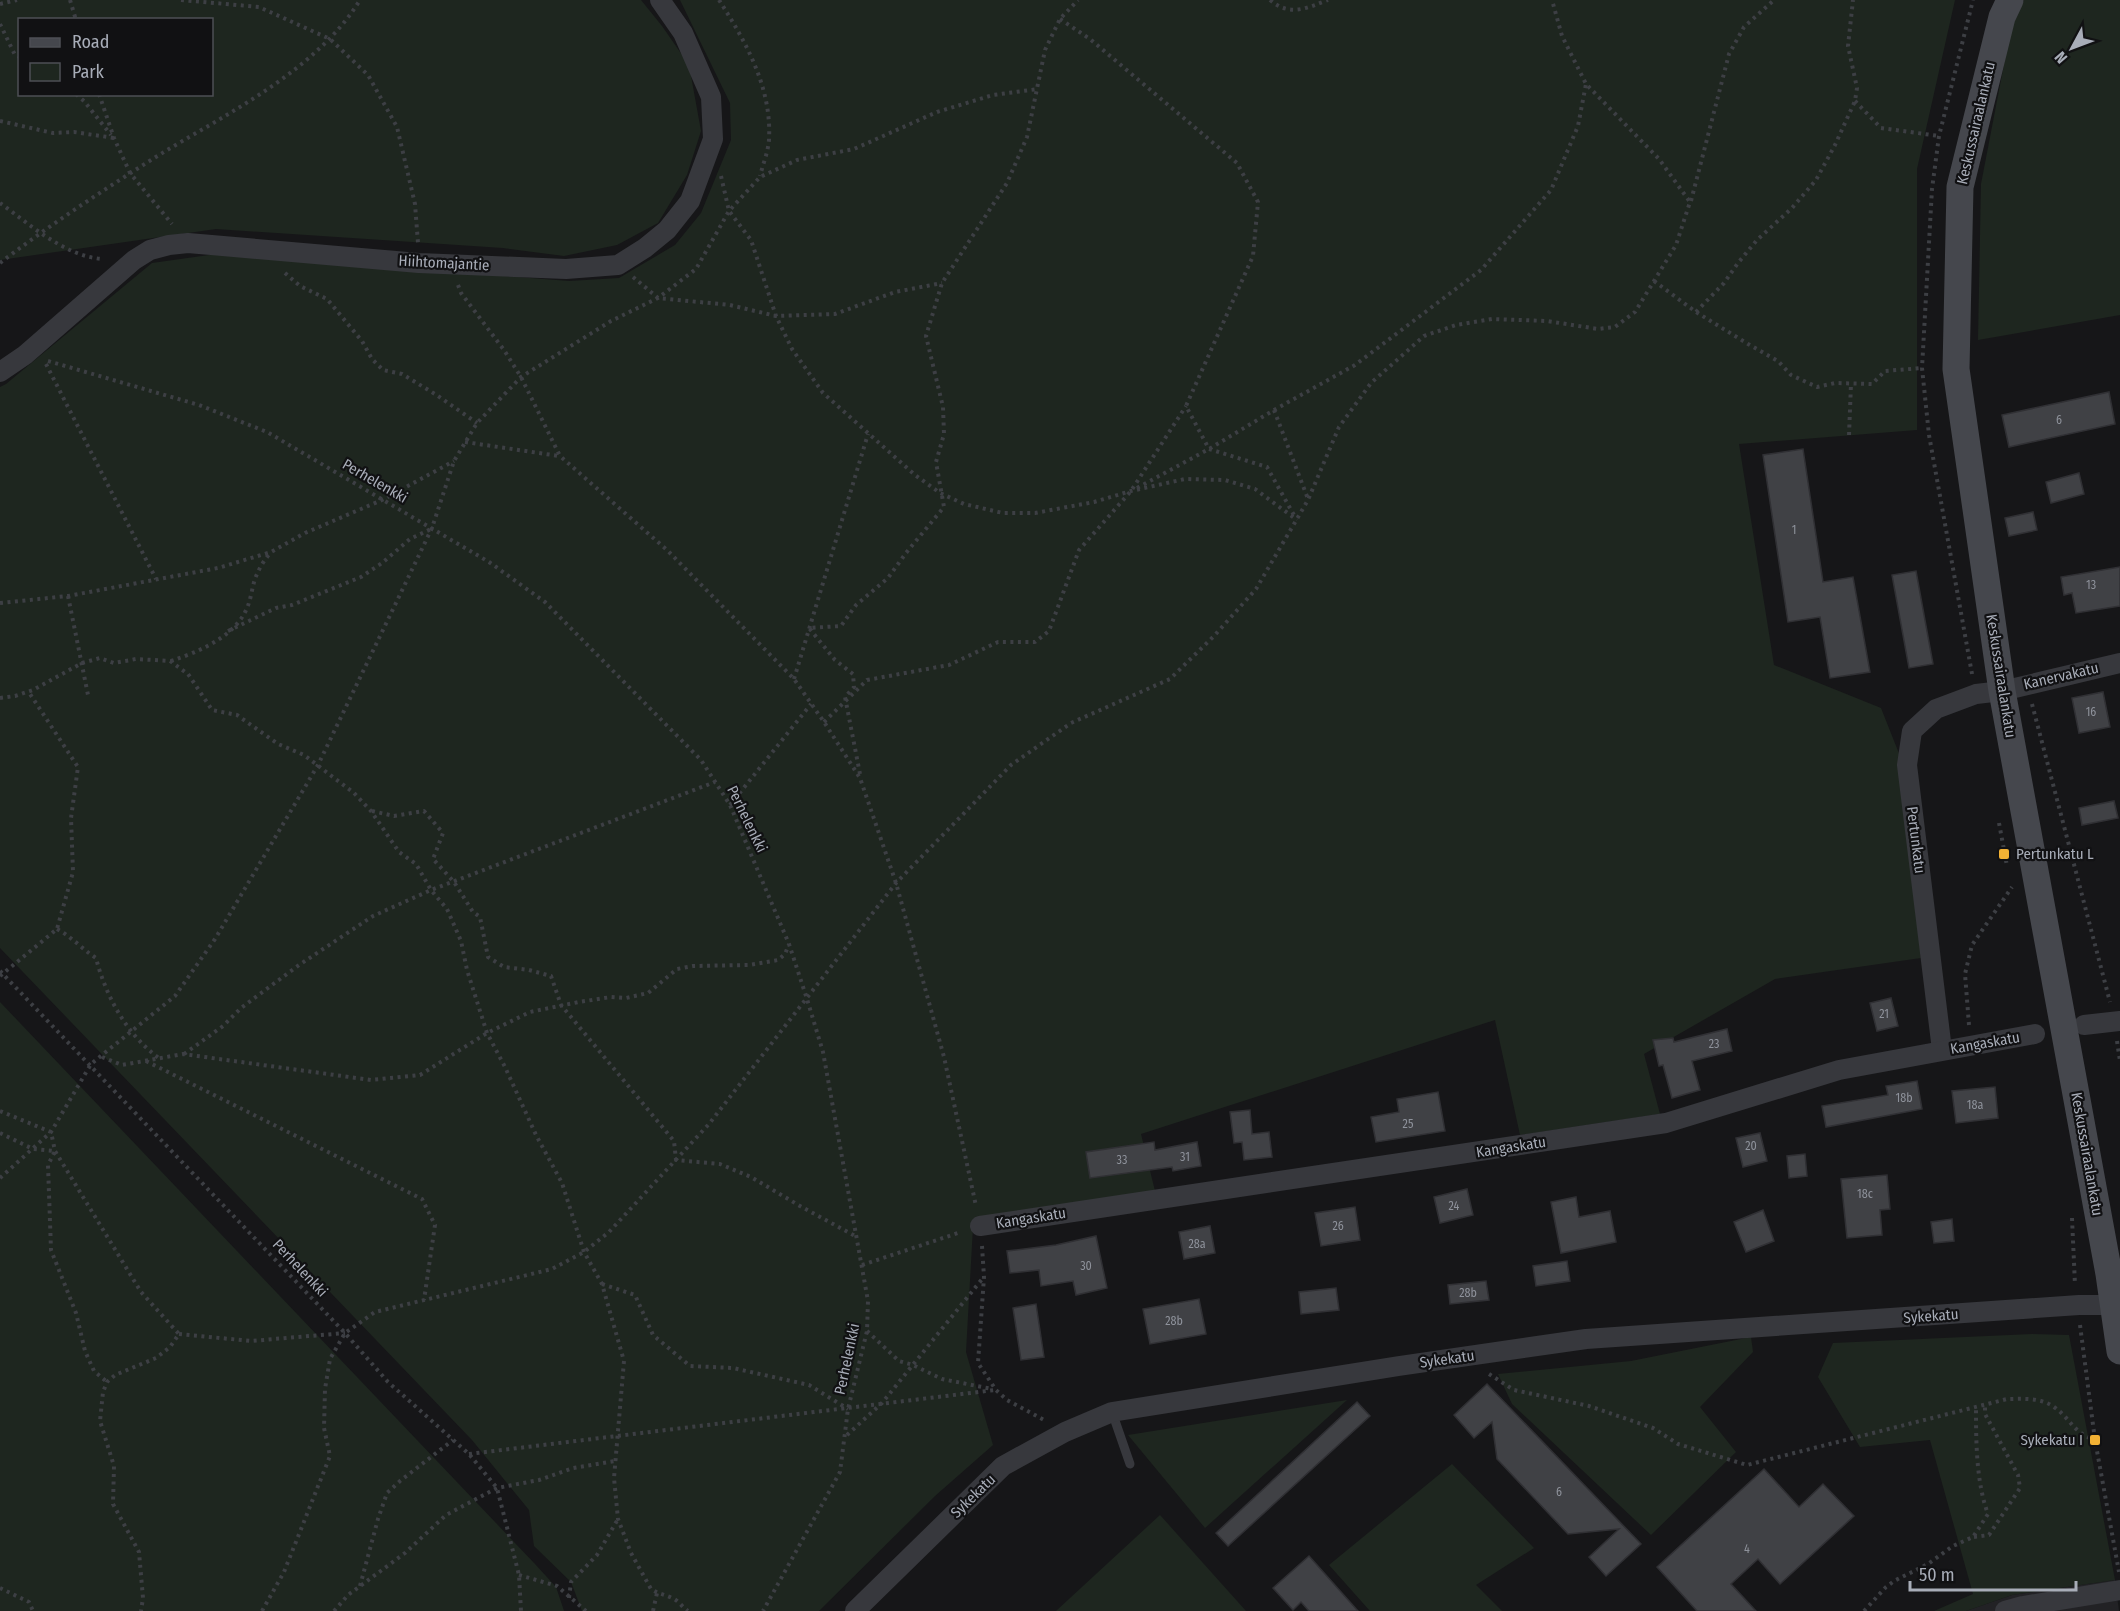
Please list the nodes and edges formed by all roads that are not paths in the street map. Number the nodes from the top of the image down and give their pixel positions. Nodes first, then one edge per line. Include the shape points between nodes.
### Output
1 (660, 0) edge
2 (2010, 0) edge
3 (0, 372) edge
4 (2120, 663) edge
5 (2014, 688) junction
6 (2118, 1022) edge
7 (2084, 1025) dead end
8 (2035, 1034) dead end
9 (1942, 1050) junction
10 (980, 1226) road end
11 (2116, 1305) edge
12 (2120, 1351) edge
13 (1112, 1412) junction
14 (1130, 1464) dead end
15 (2120, 1590) edge
16 (855, 1611) edge
17 (2005, 1611) edge

1 - 3 street, Hiihtomajantie via 683,33 711,97 712,139 690,201 667,230 618,265 566,269 419,263 188,243 169,245 134,260
2 - 5 street, Keskussairaalankatu via 2002,17 1960,187 1956,369
4 - 5 street, Kanervakatu
5 - 9 street, Pertunkatu via 1976,694 1936,709 1912,731 1907,765
5 - 11 street, Keskussairaalankatu
6 - 7 street
8 - 9 street, Kangaskatu
9 - 10 street, Kangaskatu via 1839,1070 1666,1123
11 - 12 street, Keskussairaalankatu
11 - 13 street, Sykekatu via 1586,1339
13 - 14 lane
13 - 16 street, Sykekatu via 1003,1466
15 - 17 street

